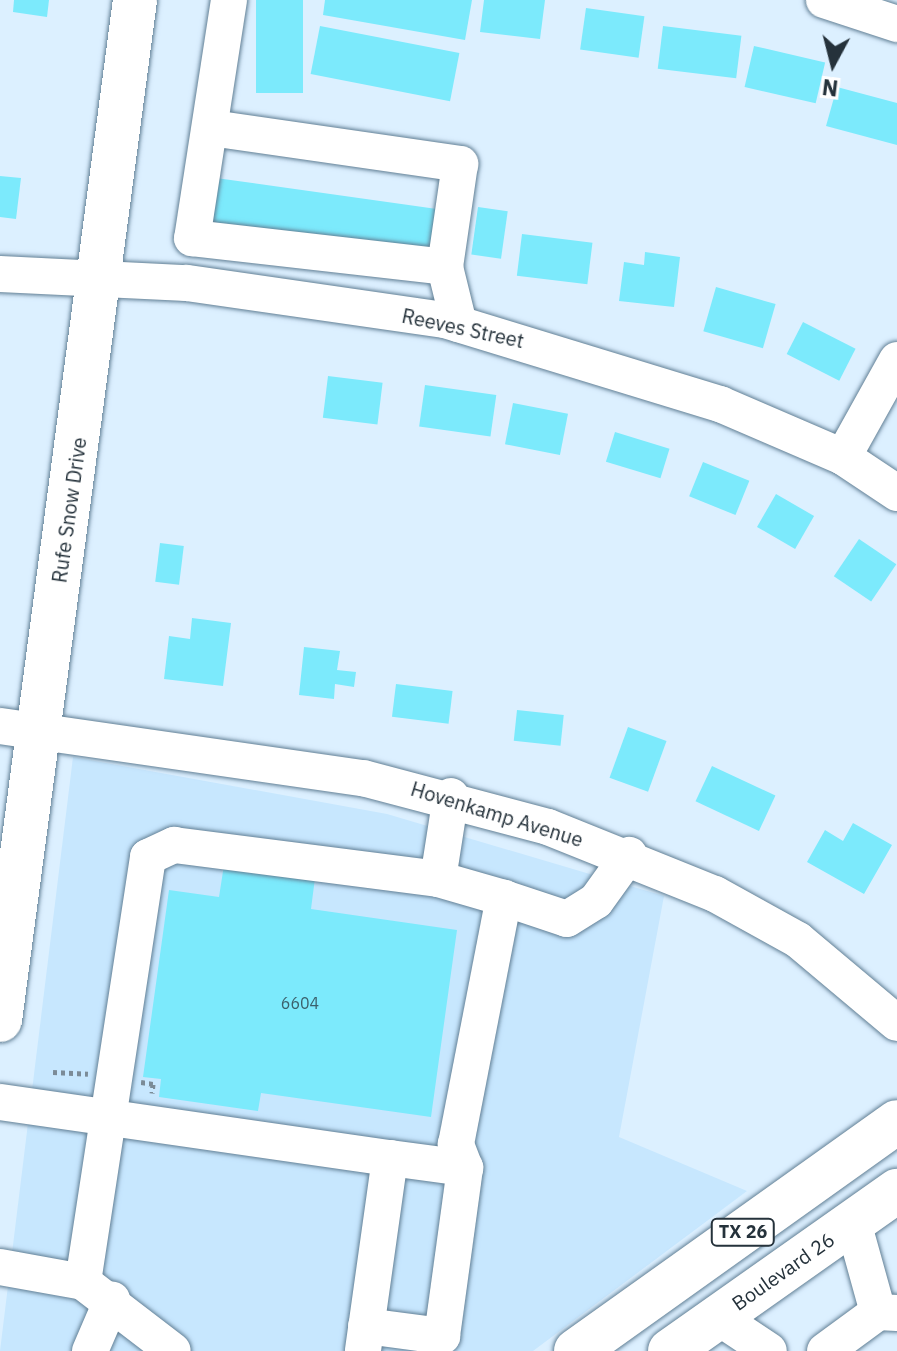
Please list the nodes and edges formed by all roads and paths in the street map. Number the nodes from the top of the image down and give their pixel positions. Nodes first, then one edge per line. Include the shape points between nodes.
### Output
1 (135, 0) edge
2 (229, 0) edge
3 (824, 0) edge
4 (897, 24) edge
5 (211, 128) junction
6 (192, 238) junction
7 (445, 267) junction
8 (0, 274) edge
9 (100, 280) junction
10 (187, 283) junction
11 (459, 324) junction
12 (897, 360) edge
13 (843, 457) junction
14 (897, 493) edge
15 (20, 729) edge
16 (451, 796) junction
17 (629, 855) junction
18 (438, 879) junction
19 (504, 898) junction
20 (0, 1020) edge
21 (897, 1023) edge
22 (0, 1102) edge
23 (114, 1117) junction
24 (897, 1122) edge
25 (390, 1158) junction
26 (465, 1168) junction
27 (897, 1191) edge
28 (853, 1222) junction
29 (0, 1267) edge
30 (98, 1291) junction
31 (888, 1313) edge
32 (718, 1317) junction
33 (364, 1338) edge
34 (90, 1351) edge
35 (173, 1351) edge
36 (576, 1351) edge
37 (670, 1351) edge
38 (769, 1351) edge
39 (825, 1351) edge

1 - 9 main road, Rufe Snow Drive
2 - 5 street
3 - 4 street
5 - 6 street
5 - 7 street via 460,164
6 - 7 street
6 - 10 street
7 - 11 street
8 - 9 street, Reeves Street
9 - 10 street, Reeves Street
9 - 15 main road, Rufe Snow Drive
10 - 11 street, Reeves Street
11 - 13 street, Reeves Street via 720,404
12 - 13 street
13 - 14 street, Reeves Street
15 - 16 street, Hovenkamp Avenue
15 - 20 main road, Rufe Snow Drive
16 - 17 street, Hovenkamp Avenue
16 - 18 street
17 - 19 street via 596,901 567,919
17 - 21 street, Hovenkamp Avenue via 798,940
18 - 19 street
18 - 23 street via 174,845 148,857
19 - 26 street via 456,1144
22 - 23 street
23 - 25 street
23 - 30 street
24 - 36 main road, TX 26
25 - 26 street
25 - 33 street
26 - 33 street via 442,1336
27 - 28 main road, Boulevard 26 / TX 26
28 - 31 street
28 - 32 main road, Boulevard 26 / TX 26
29 - 30 street
30 - 34 street
30 - 35 street
31 - 39 street
32 - 37 main road, Boulevard 26 / TX 26
32 - 38 street

